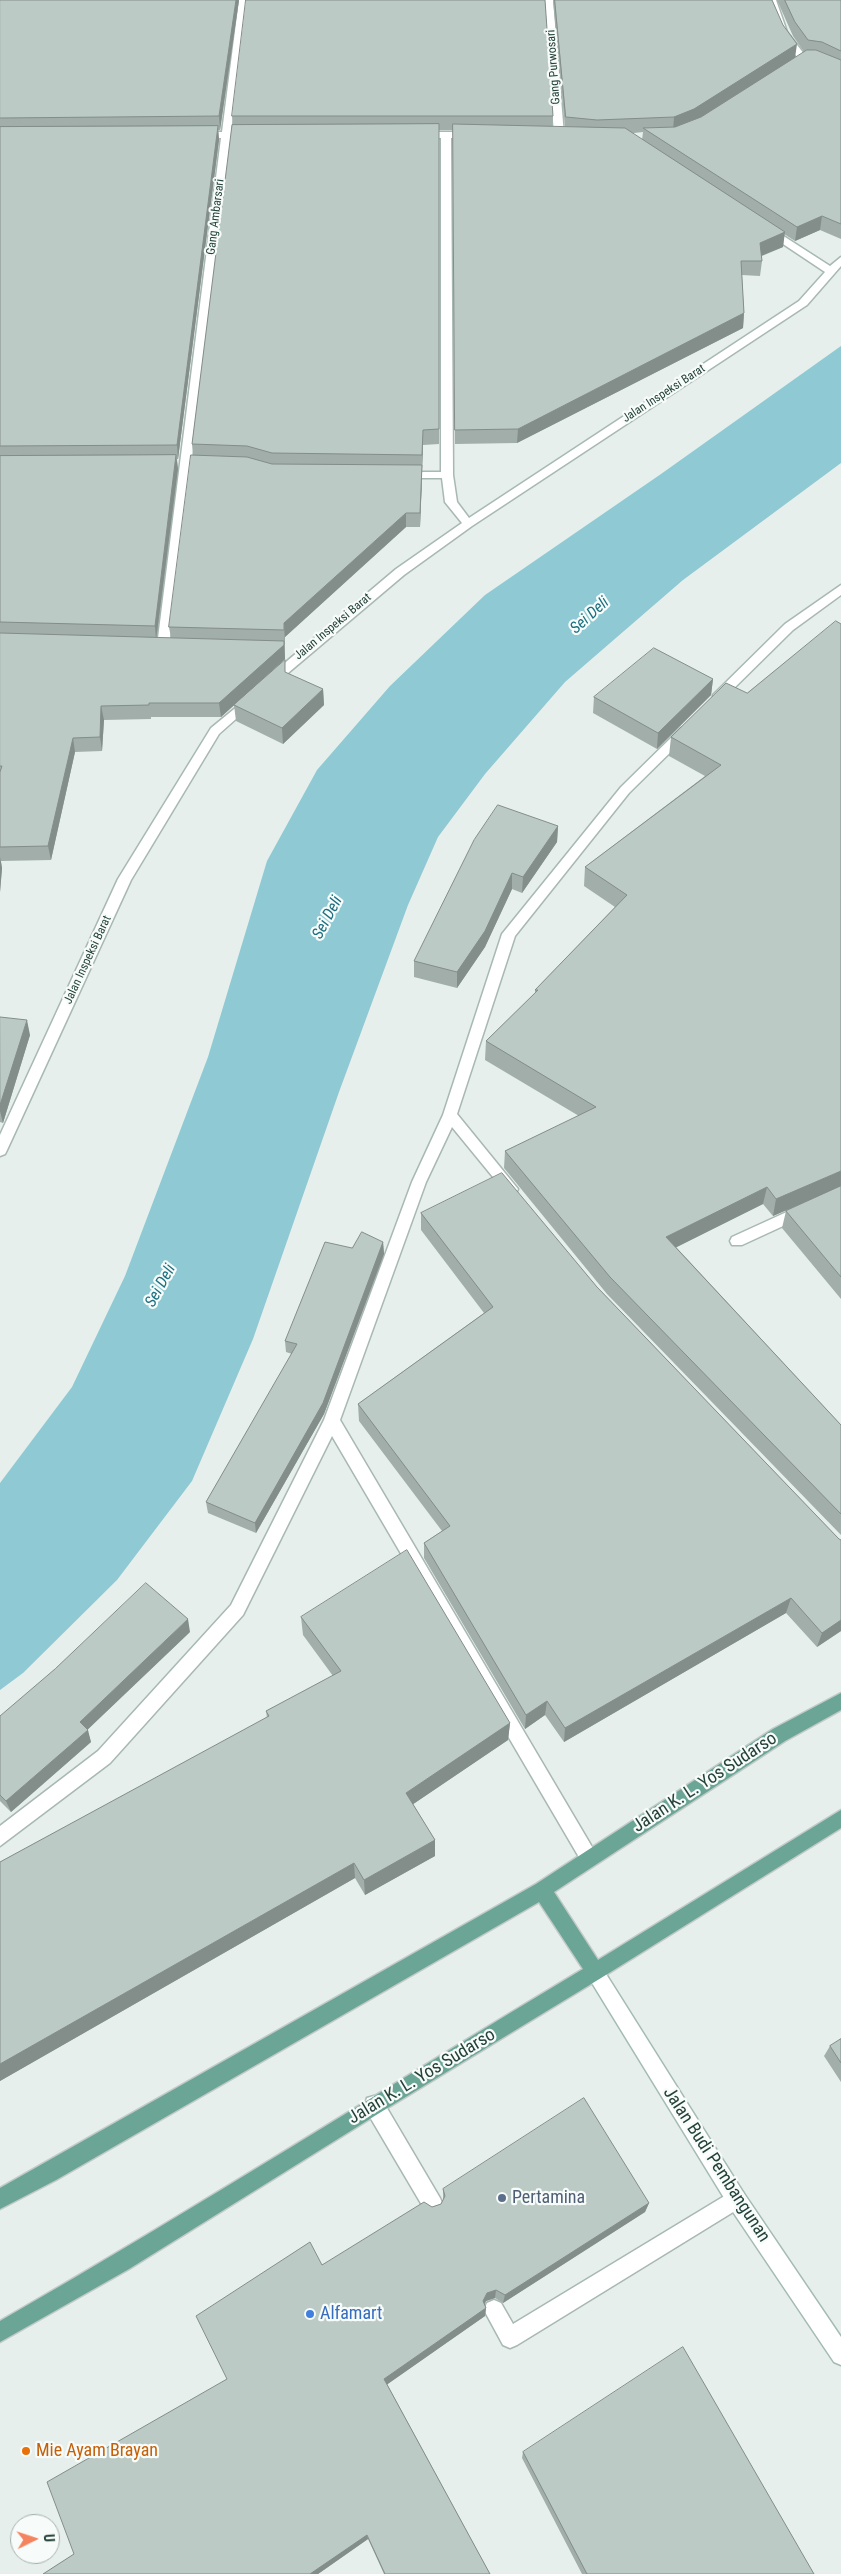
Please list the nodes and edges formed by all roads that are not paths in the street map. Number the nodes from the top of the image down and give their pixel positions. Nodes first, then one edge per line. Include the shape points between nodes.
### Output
1 (243, 0) edge
2 (549, 0) edge
3 (772, 0) edge
4 (803, 60) edge
5 (485, 134) edge
6 (187, 135) edge
7 (226, 135) junction
8 (265, 135) edge
9 (410, 135) edge
10 (446, 135) junction
11 (560, 135) edge
12 (758, 224) edge
13 (841, 260) edge
14 (831, 271) junction
15 (389, 475) edge
16 (447, 476) junction
17 (468, 524) junction
18 (841, 589) edge
19 (163, 646) edge
20 (286, 650) edge
21 (305, 650) junction
22 (707, 708) edge
23 (693, 722) edge
24 (450, 1115) junction
25 (0, 1150) edge
26 (519, 1199) edge
27 (815, 1205) edge
28 (737, 1241) dead end
29 (332, 1421) junction
30 (841, 1701) edge
31 (841, 1818) edge
32 (0, 1837) edge
33 (589, 1858) junction
34 (542, 1890) junction
35 (595, 1972) junction
36 (374, 2105) junction
37 (0, 2199) edge
38 (736, 2199) junction
39 (433, 2206) edge
40 (494, 2310) edge
41 (0, 2332) edge
42 (841, 2355) edge

1 - 7 street, Gang Ambarsari
2 - 11 street, Gang Purwosari
3 - 4 street via 786,41
5 - 10 street
6 - 7 street
7 - 8 street
7 - 19 street, Gang Ambarsari
9 - 10 street
10 - 16 street
12 - 14 street
13 - 14 street, Jalan Inspeksi Barat
14 - 17 street, Jalan Inspeksi Barat via 803,303
15 - 16 street
16 - 17 street via 451,502
17 - 21 street, Jalan Inspeksi Barat via 400,572
18 - 22 street via 789,627
20 - 21 street
21 - 25 street, Jalan Inspeksi Barat via 215,732 125,879
23 - 24 street via 625,790 509,934
24 - 26 street
24 - 29 street via 419,1182
27 - 28 street
29 - 32 street via 236,1610 104,1757
29 - 33 street
30 - 33 main road, Jalan K. L. Yos Sudarso via 779,1735
31 - 35 main road, Jalan K. L. Yos Sudarso
33 - 34 main road, Jalan K. L. Yos Sudarso
34 - 35 main road
34 - 37 main road, Jalan K. L. Yos Sudarso via 49,2174
35 - 36 main road, Jalan K. L. Yos Sudarso
35 - 38 street, Jalan Budi Pembangunan
36 - 39 street
36 - 41 main road, Jalan K. L. Yos Sudarso via 122,2262
38 - 40 street via 510,2338
38 - 42 street, Jalan Budi Pembangunan

